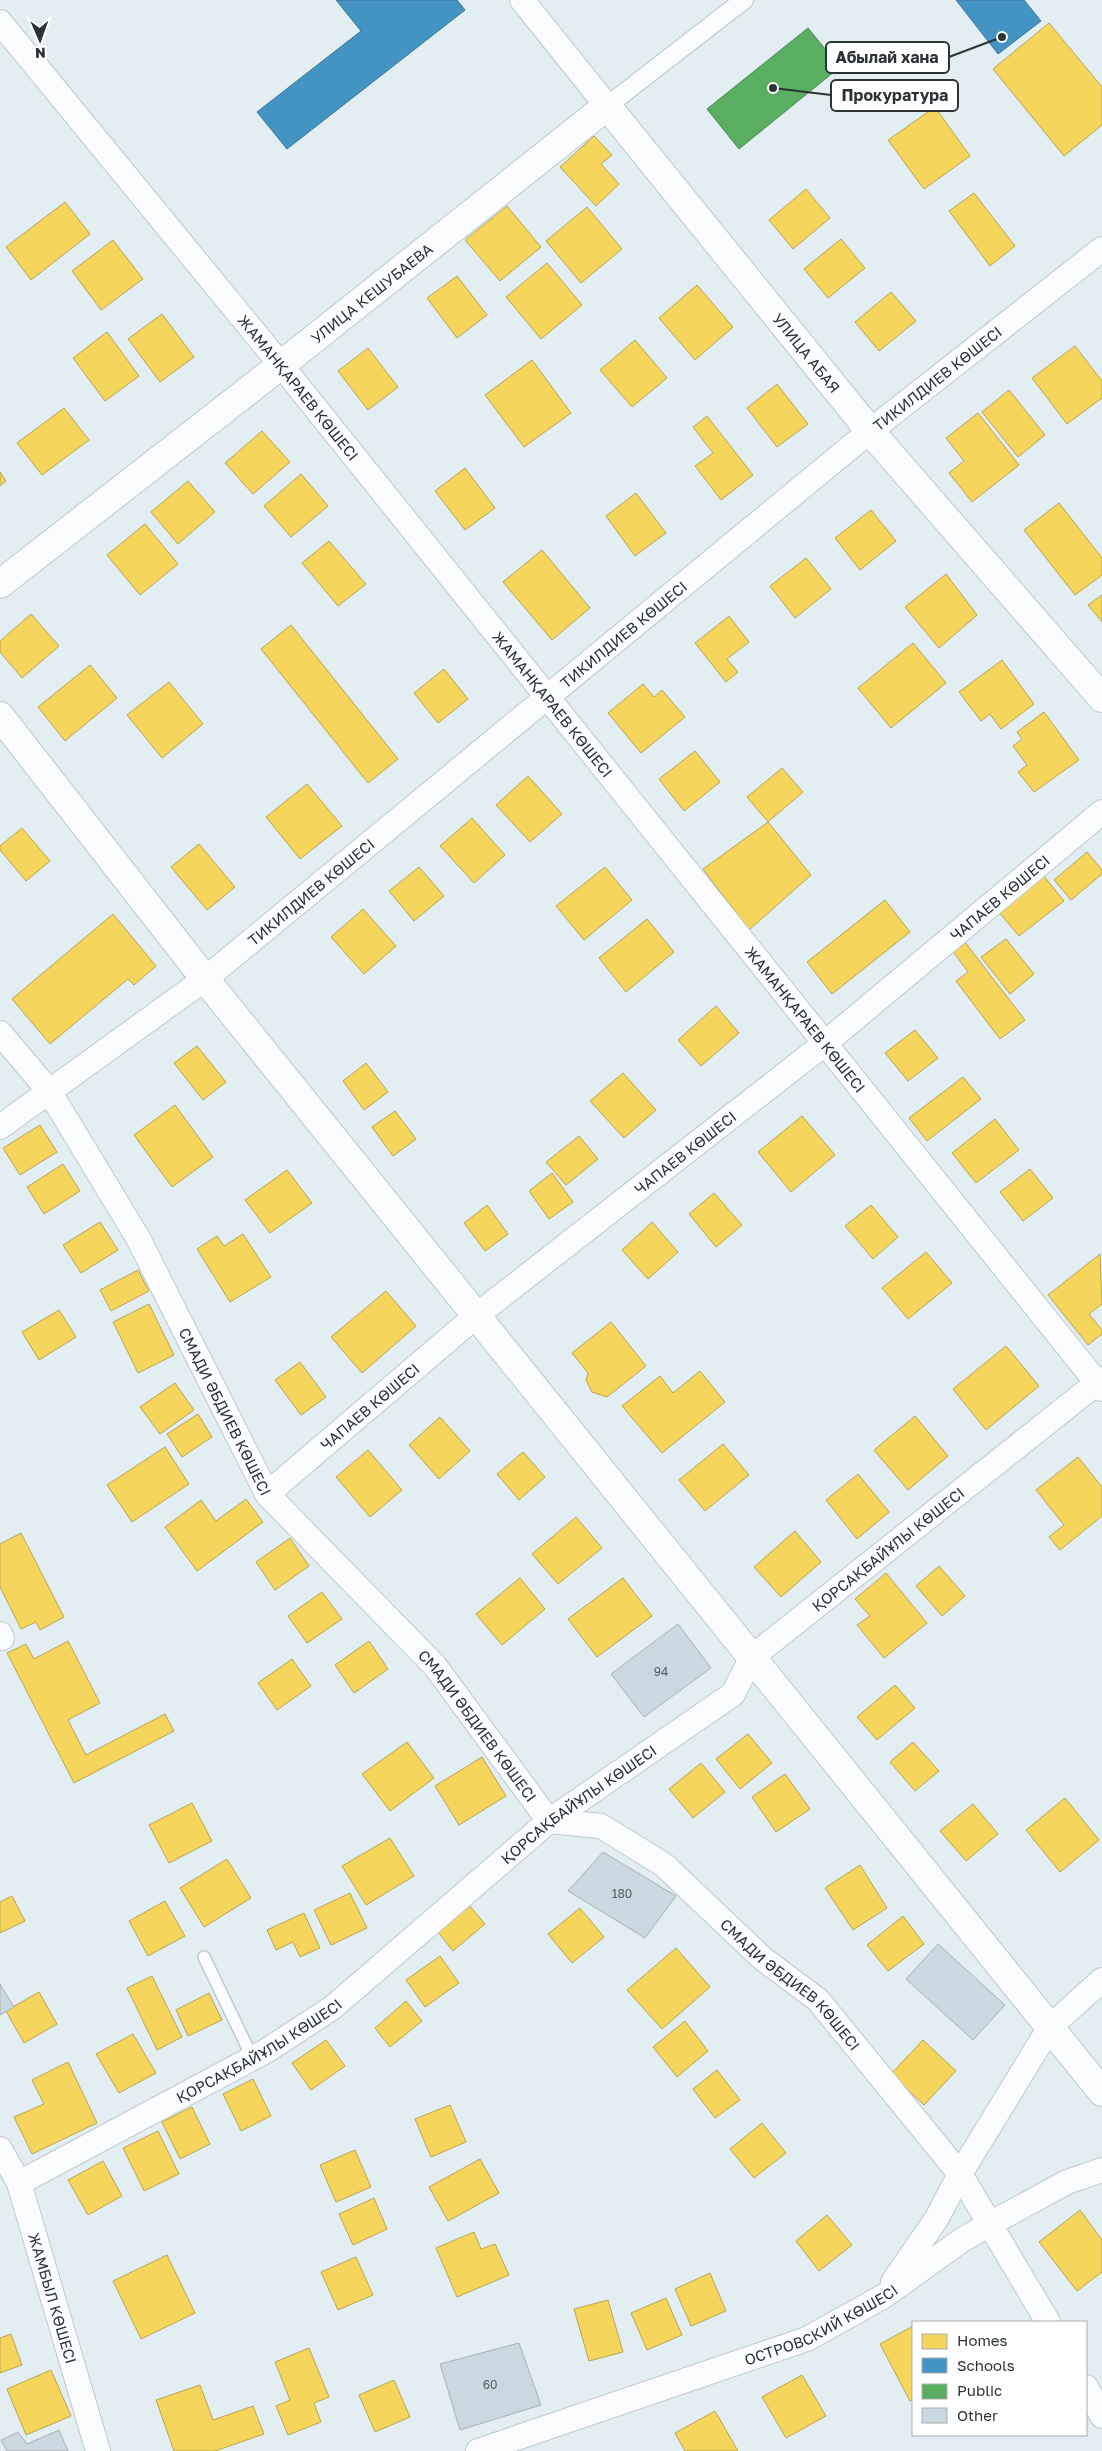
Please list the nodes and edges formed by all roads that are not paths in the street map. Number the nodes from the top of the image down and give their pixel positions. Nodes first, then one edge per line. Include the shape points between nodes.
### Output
1 (522, 0) edge
2 (744, 0) edge
3 (0, 22) edge
4 (607, 106) junction
5 (1102, 248) edge
6 (281, 365) junction
7 (870, 431) junction
8 (0, 584) edge
9 (547, 698) junction
10 (1102, 698) edge
11 (0, 716) edge
12 (1102, 812) edge
13 (205, 979) junction
14 (0, 1033) edge
15 (824, 1044) junction
16 (49, 1092) junction
17 (0, 1127) edge
18 (477, 1315) junction
19 (1100, 1384) edge
20 (267, 1494) junction
21 (752, 1657) junction
22 (550, 1821) junction
23 (204, 1957) dead end
24 (1102, 1980) edge
25 (1050, 2027) junction
26 (253, 2059) junction
27 (1102, 2092) edge
28 (0, 2149) edge
29 (1102, 2170) edge
30 (960, 2174) junction
31 (19, 2183) junction
32 (990, 2224) junction
33 (884, 2296) junction
34 (1047, 2321) edge
35 (1087, 2389) edge
36 (1102, 2416) edge
37 (98, 2451) edge
38 (478, 2451) edge

1 - 4 street, УЛИЦА АБАЯ
2 - 4 street, УЛИЦА КЕШУБАЕВА
3 - 6 street, ЖАМАНҚАРАЕВ КӨШЕСІ
4 - 6 main road, УЛИЦА КЕШУБАЕВА
4 - 7 main road, УЛИЦА АБАЯ
5 - 7 street, ТИКИЛДИЕВ КӨШЕСІ
6 - 8 main road, УЛИЦА КЕШУБАЕВА
6 - 9 street, ЖАМАНҚАРАЕВ КӨШЕСІ
7 - 9 street, ТИКИЛДИЕВ КӨШЕСІ
7 - 10 main road, УЛИЦА АБАЯ
9 - 13 street, ТИКИЛДИЕВ КӨШЕСІ
9 - 15 street, ЖАМАНҚАРАЕВ КӨШЕСІ
11 - 13 main road
12 - 15 street, ЧАПАЕВ КӨШЕСІ
13 - 16 street, ТИКИЛДИЕВ КӨШЕСІ
13 - 18 main road
14 - 16 street, СМАДИ ӘБДИЕВ КӨШЕСІ
15 - 18 street, ЧАПАЕВ КӨШЕСІ
15 - 19 street, ЖАМАНҚАРАЕВ КӨШЕСІ
16 - 17 street, ТИКИЛДИЕВ КӨШЕСІ
16 - 20 street, СМАДИ ӘБДИЕВ КӨШЕСІ via 138,1238
18 - 20 street, ЧАПАЕВ КӨШЕСІ
18 - 21 main road
19 - 21 street, ҚОРСАҚБАЙҰЛЫ КӨШЕСІ
20 - 22 street, СМАДИ ӘБДИЕВ КӨШЕСІ via 434,1666
21 - 22 street, ҚОРСАҚБАЙҰЛЫ КӨШЕСІ via 734,1694
21 - 25 main road
22 - 26 street, ҚОРСАҚБАЙҰЛЫ КӨШЕСІ via 332,2008
22 - 30 street, СМАДИ ӘБДИЕВ КӨШЕСІ via 601,1826 664,1865 762,1958 818,2000
23 - 26 lane
24 - 25 street, ОСТРОВСКИЙ КӨШЕСІ
25 - 27 main road
25 - 30 street, ОСТРОВСКИЙ КӨШЕСІ
26 - 31 street, ҚОРСАҚБАЙҰЛЫ КӨШЕСІ
28 - 31 street, ЖАМБЫЛ КӨШЕСІ
29 - 32 street via 1067,2182
30 - 32 street, СМАДИ ӘБДИЕВ КӨШЕСІ
30 - 33 street, ОСТРОВСКИЙ КӨШЕСІ via 937,2218
31 - 37 street, ЖАМБЫЛ КӨШЕСІ
32 - 33 street
32 - 34 street, СМАДИ ӘБДИЕВ КӨШЕСІ
33 - 38 street, ОСТРОВСКИЙ КӨШЕСІ via 807,2339
35 - 36 street

